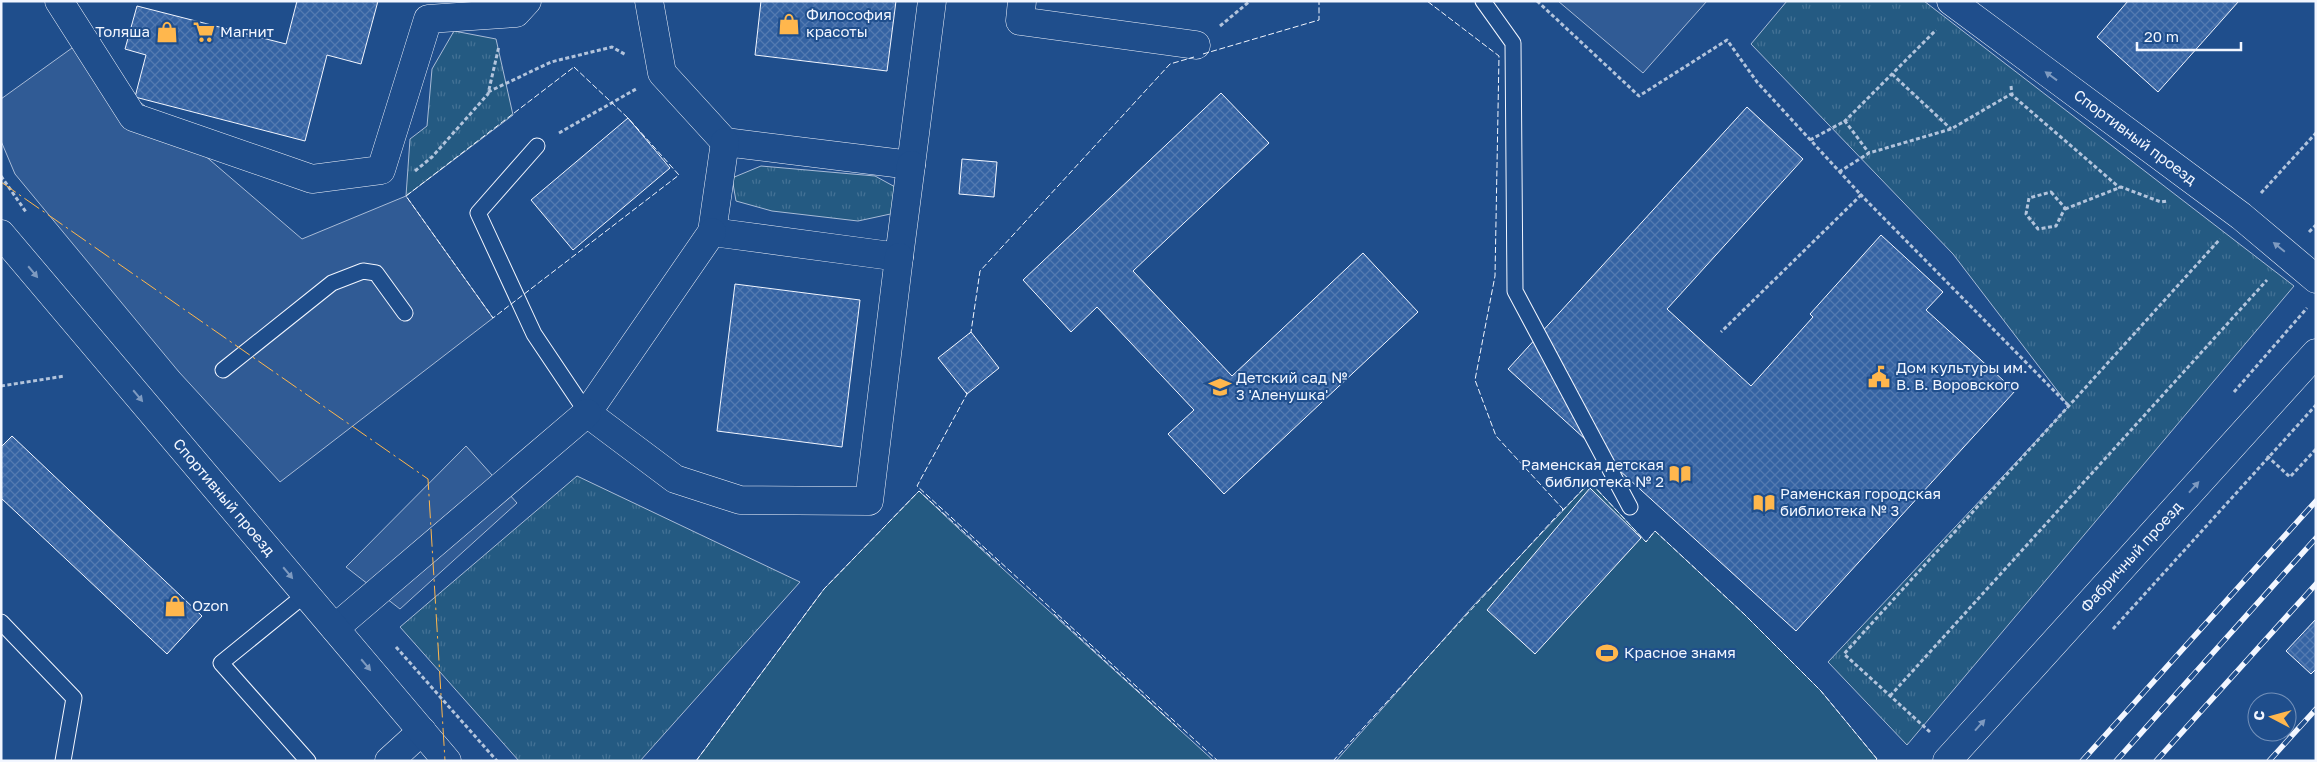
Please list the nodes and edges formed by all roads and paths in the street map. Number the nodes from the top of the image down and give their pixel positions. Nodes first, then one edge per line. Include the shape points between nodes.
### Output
1 (59, 1) edge
2 (527, 1) edge
3 (649, 1) edge
4 (932, 1) edge
5 (1022, 1) edge
6 (1250, 1) edge
7 (1483, 1) edge
8 (1537, 1) edge
9 (1947, 13) edge
10 (501, 40) dead end
11 (1196, 44) joint
12 (662, 74) junction
13 (1892, 74) junction
14 (2011, 79) dead end
15 (488, 92) junction
16 (2011, 94) junction
17 (1844, 122) junction
18 (1951, 128) junction
19 (2316, 133) edge
20 (1810, 140) junction
21 (725, 142) junction
22 (537, 146) joint
23 (1869, 153) junction
24 (911, 165) junction
25 (380, 170) junction
26 (1839, 172) junction
27 (2120, 188) junction
28 (1860, 194) junction
29 (2171, 200) dead end
30 (2065, 209) junction
31 (2241, 216) junction
32 (2316, 225) edge
33 (712, 232) junction
34 (1, 234) edge
35 (2289, 255) junction
36 (899, 257) junction
37 (2316, 278) edge
38 (405, 313) dead end
39 (1721, 332) dead end
40 (2316, 353) edge
41 (222, 370) dead end
42 (66, 376) dead end
43 (1, 386) edge
44 (2316, 405) edge
45 (2069, 406) junction
46 (587, 413) junction
47 (2316, 449) edge
48 (2290, 477) dead end
49 (1630, 507) dead end
50 (306, 594) junction
51 (1, 622) edge
52 (335, 628) junction
53 (2108, 635) dead end
54 (1890, 696) junction
55 (422, 731) junction
56 (1931, 733) dead end
57 (63, 761) edge
58 (308, 761) edge
59 (389, 761) edge
60 (447, 761) edge
61 (1947, 761) edge

1 - 25 street via 133,117 312,179
2 - 25 street via 516,13 428,19
3 - 12 street
4 - 24 street
5 - 11 street via 1020,21
6 - 11 path
7 - 49 lane via 1513,43 1515,291
8 - 20 path via 1639,96 1726,40 1757,82
9 - 13 path
31 -> 9 street, Спортивный проезд
10 - 15 path
12 - 15 path via 612,47 551,62
12 - 21 street
12 - 22 path
13 - 17 path
13 - 18 path
14 - 16 path
15 - 25 path via 432,157 407,178
16 - 18 path
16 - 27 path
17 - 20 path
17 - 23 path
18 - 23 path
19 - 31 path
20 - 26 path
21 - 24 street
21 - 33 street
22 - 46 lane via 478,213 534,334
23 - 26 path
24 - 36 street
26 - 28 path
27 - 29 path via 2161,202
27 - 30 path
28 - 39 path
28 - 45 path
30 - 30 path via 2056,226 2038,228 2026,214 2029,198 2051,192
35 -> 31 street, Спортивный проезд
31 - 45 path
32 - 35 path
33 - 36 street
33 - 46 street
34 -> 50 street, Спортивный проезд
35 - 37 street, Спортивный проезд
35 - 54 path
36 - 46 street via 869,501 740,500 730,497 675,479
38 - 41 lane via 376,273 363,271 332,283
61 -> 40 street, Фабричный проезд
42 - 43 path
44 - 53 path
45 - 54 path via 1844,654
46 - 52 street
47 - 48 path
50 - 52 street, Спортивный проезд
50 - 58 lane via 221,663
51 - 57 lane via 74,698
52 -> 55 street, Спортивный проезд
54 - 56 path
55 - 59 street
55 - 60 street, Спортивный проезд

